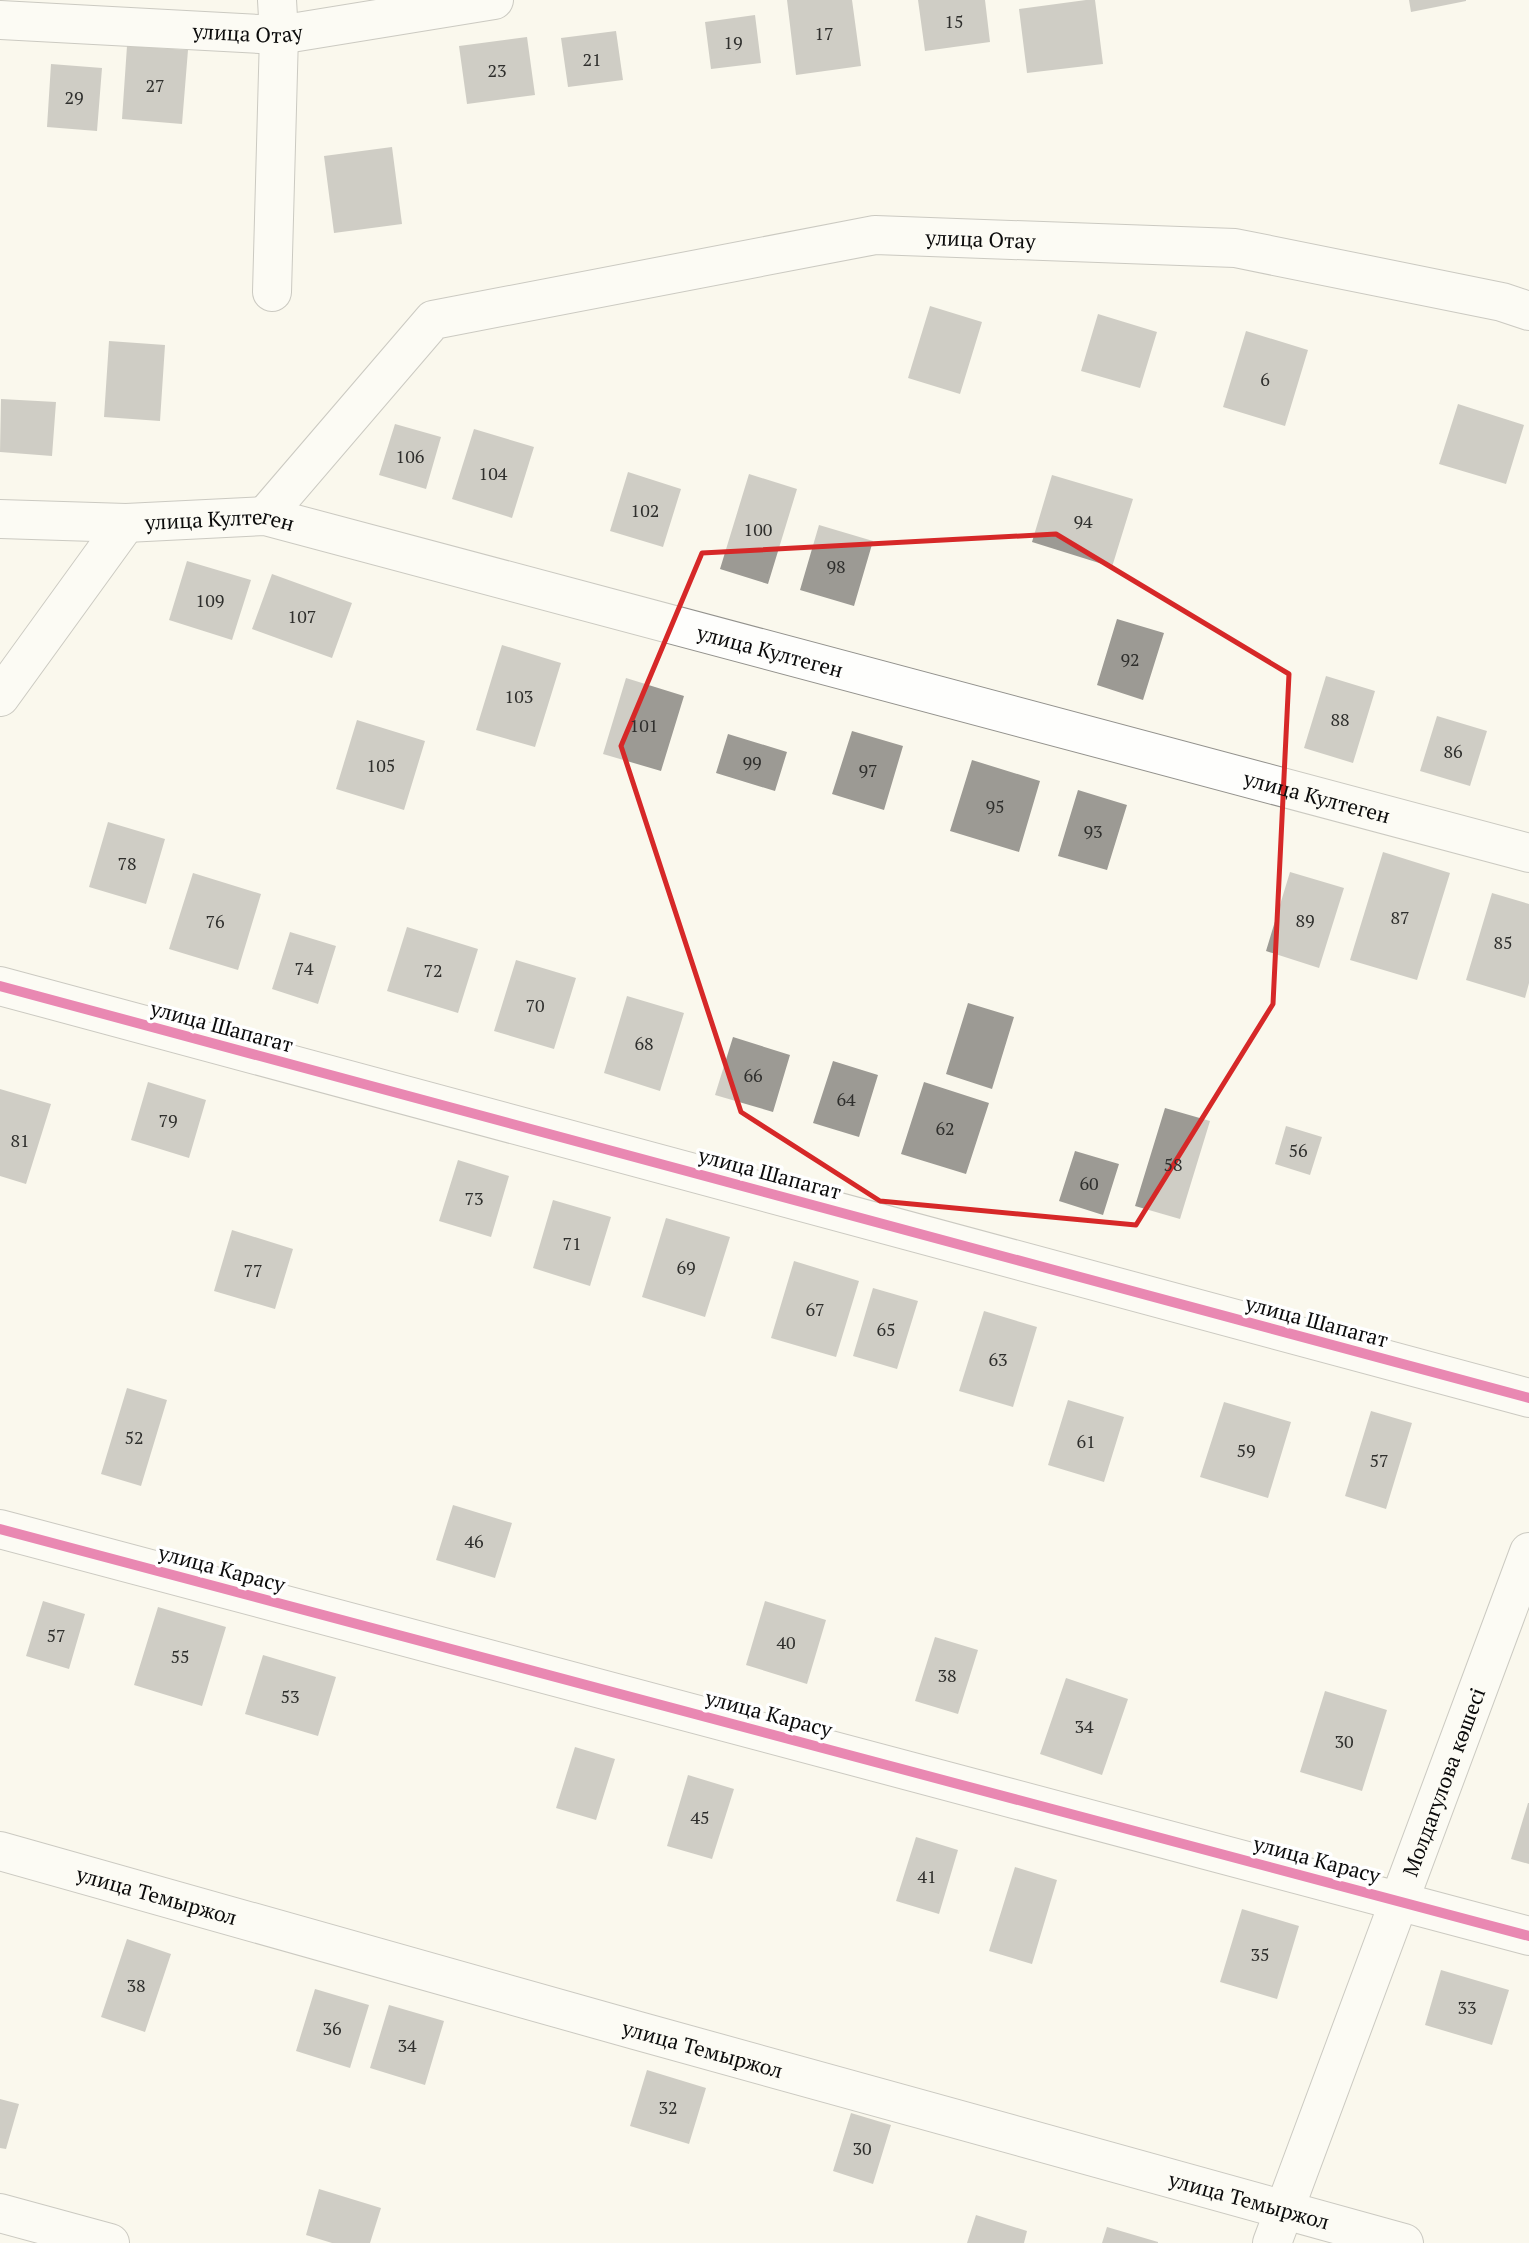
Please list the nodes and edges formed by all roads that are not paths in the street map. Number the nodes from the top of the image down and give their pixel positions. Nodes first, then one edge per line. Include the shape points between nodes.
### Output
1 (494, 0) edge
2 (278, 18) edge
3 (0, 20) edge
4 (272, 292) dead end
5 (1529, 311) edge
6 (265, 516) junction
7 (0, 519) edge
8 (126, 523) junction
9 (0, 697) edge
10 (1529, 853) edge
11 (0, 986) edge
12 (1529, 1398) edge
13 (0, 1529) edge
14 (1529, 1552) edge
15 (0, 1851) edge
16 (1400, 1901) junction
17 (1529, 1936) edge
18 (0, 2213) edge
19 (1278, 2227) edge
20 (110, 2243) edge
21 (1404, 2243) edge

1 - 2 street, улица Отау
2 - 3 street, улица Отау
2 - 4 street
5 - 6 street, улица Отау via 1235,248 875,234 433,320
6 - 8 street, улица Култеген
6 - 10 street, улица Култеген
7 - 8 street, улица Култеген
8 - 9 street
11 - 12 street, улица Шапагат
13 - 16 street, улица Карасу
14 - 16 street, Молдагулова көшесі
15 - 19 street, улица Темыржол
16 - 17 street, улица Карасу
16 - 19 street, Молдагулова көшесі
18 - 20 street
19 - 21 street, улица Темыржол

